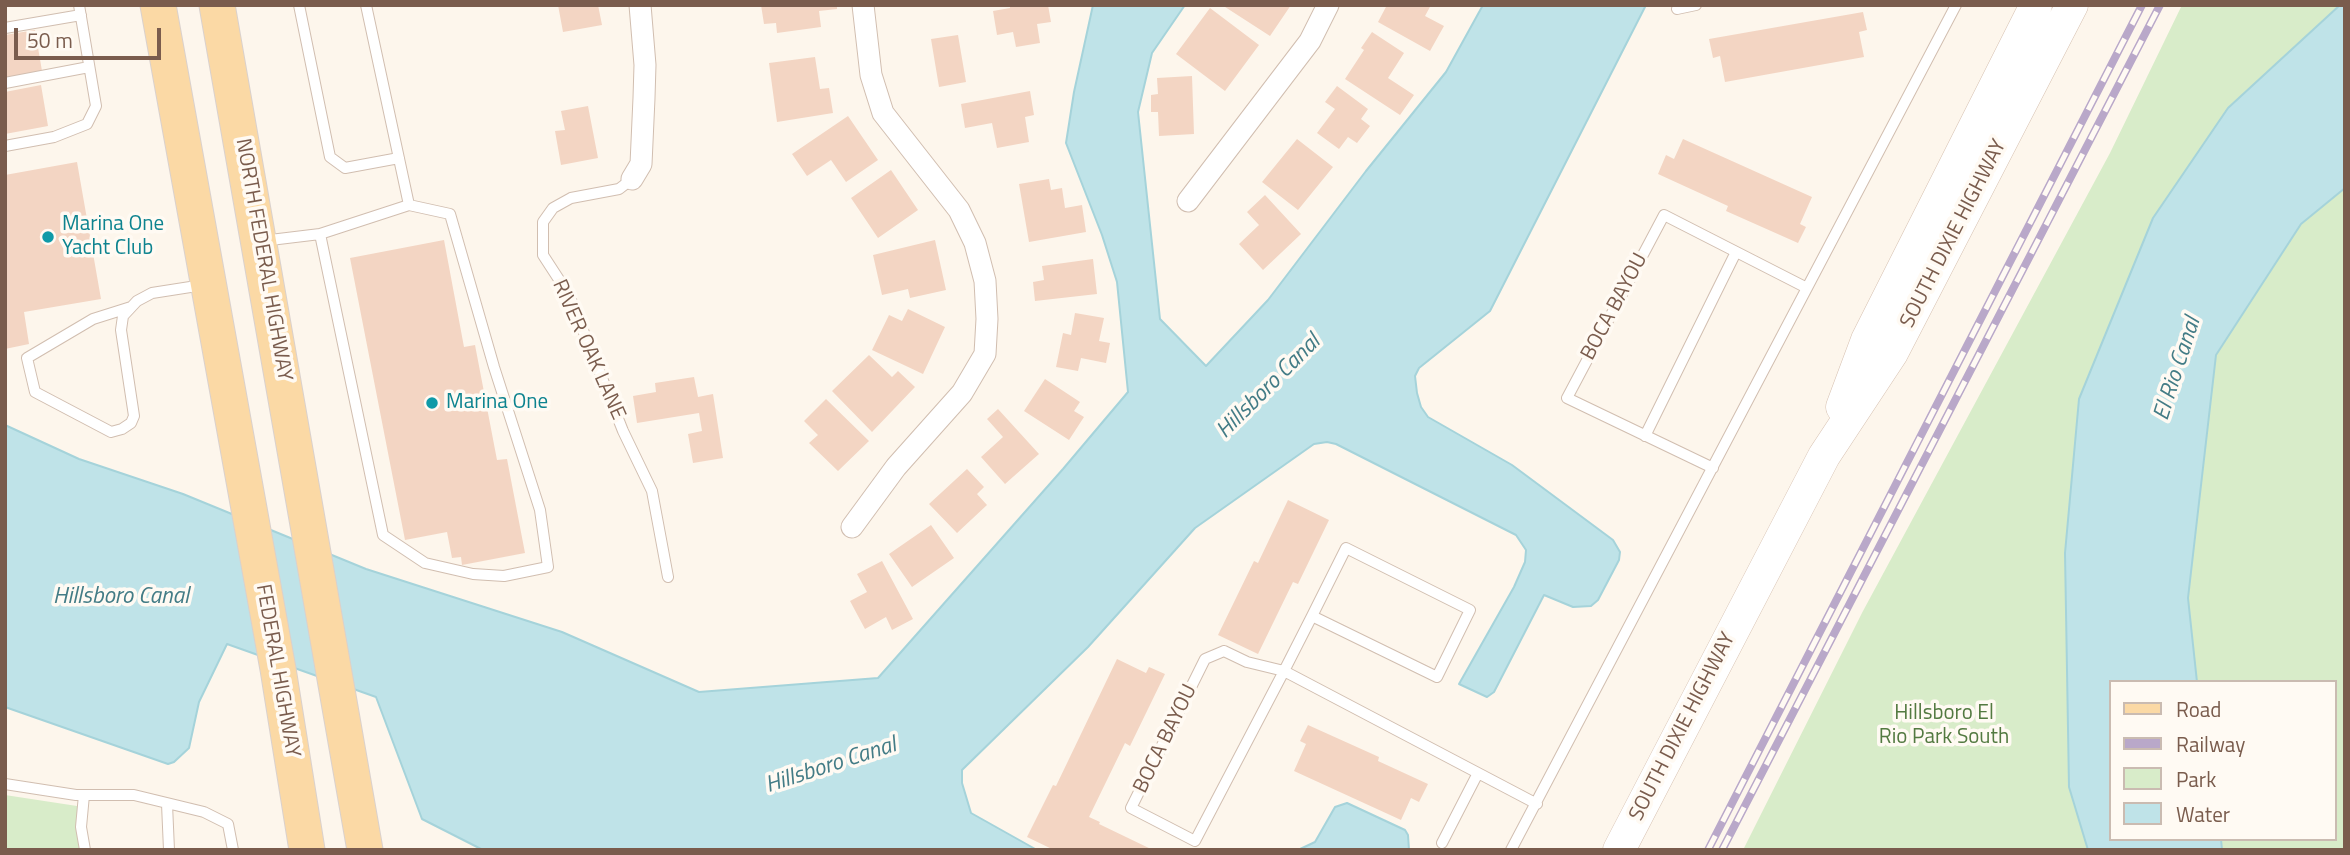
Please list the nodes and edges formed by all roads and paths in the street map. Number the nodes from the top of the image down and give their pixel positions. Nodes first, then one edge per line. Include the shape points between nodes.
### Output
1 (158, 5) edge
2 (217, 5) edge
3 (299, 5) edge
4 (366, 5) edge
5 (640, 5) edge
6 (863, 5) edge
7 (1328, 5) edge
8 (1696, 5) edge
9 (1956, 5) edge
10 (2036, 5) edge
11 (2072, 5) edge
12 (1677, 9) dead end
13 (80, 10) edge
14 (5, 28) edge
15 (89, 67) junction
16 (5, 83) edge
17 (5, 146) edge
18 (399, 158) junction
19 (632, 179) joint
20 (1188, 201) dead end
21 (409, 205) junction
22 (320, 234) junction
23 (259, 242) junction
24 (1736, 252) junction
25 (209, 284) junction
26 (1807, 288) junction
27 (131, 307) junction
28 (1645, 436) junction
29 (1824, 456) junction
30 (1713, 468) junction
31 (852, 527) dead end
32 (668, 577) dead end
33 (1312, 615) junction
34 (1284, 671) junction
35 (1478, 773) junction
36 (5, 784) edge
37 (84, 795) junction
38 (167, 804) junction
39 (1537, 804) junction
40 (1442, 843) dead end
41 (85, 850) edge
42 (169, 850) edge
43 (233, 850) edge
44 (307, 850) edge
45 (365, 850) edge
46 (1511, 850) edge
47 (1619, 850) edge

1 - 25 main road
2 - 23 main road, NORTH FEDERAL HIGHWAY
3 - 18 lane via 330,157 345,168
4 - 18 lane
5 - 19 street via 644,99 641,163
6 - 31 street via 871,75 883,113 959,211 975,243 988,319 985,354 962,393 896,467
7 - 20 street via 1310,41
8 - 12 lane
9 - 26 lane
10 - 29 main road, SOUTH DIXIE HIGHWAY via 1867,340
11 - 29 main road, SOUTH DIXIE HIGHWAY via 1892,353
13 - 14 lane
13 - 15 lane
15 - 16 lane
15 - 17 lane via 96,106 87,124 54,137
18 - 21 lane
19 - 32 lane, RIVER OAK LANE via 619,189 570,198 553,208 543,222 543,256 569,295 652,491
21 - 22 lane
21 - 22 lane via 450,214 540,510 548,567 504,576 473,574 425,563 383,535
22 - 23 lane
23 - 45 main road, NORTH FEDERAL HIGHWAY
24 - 26 lane, BOCA BAYOU
24 - 28 lane
24 - 28 lane, BOCA BAYOU via 1664,215 1566,398
25 - 27 lane via 152,293
25 - 44 main road, FEDERAL HIGHWAY
26 - 30 lane
27 - 27 lane via 123,316 121,330 134,416 131,423 111,432 35,392 27,358 93,319
28 - 30 lane, BOCA BAYOU
29 - 47 main road, SOUTH DIXIE HIGHWAY
30 - 39 lane
33 - 33 lane, BOCA BAYOU via 1346,548 1470,610 1437,677
33 - 34 lane, BOCA BAYOU
34 - 34 lane, BOCA BAYOU via 1224,651 1205,660 1132,808 1195,841
34 - 35 lane, BOCA BAYOU
35 - 39 lane, BOCA BAYOU
35 - 40 lane
36 - 37 lane
37 - 38 lane via 134,795
37 - 41 lane via 81,827
38 - 42 lane
38 - 43 lane via 204,812 228,824
39 - 46 lane

